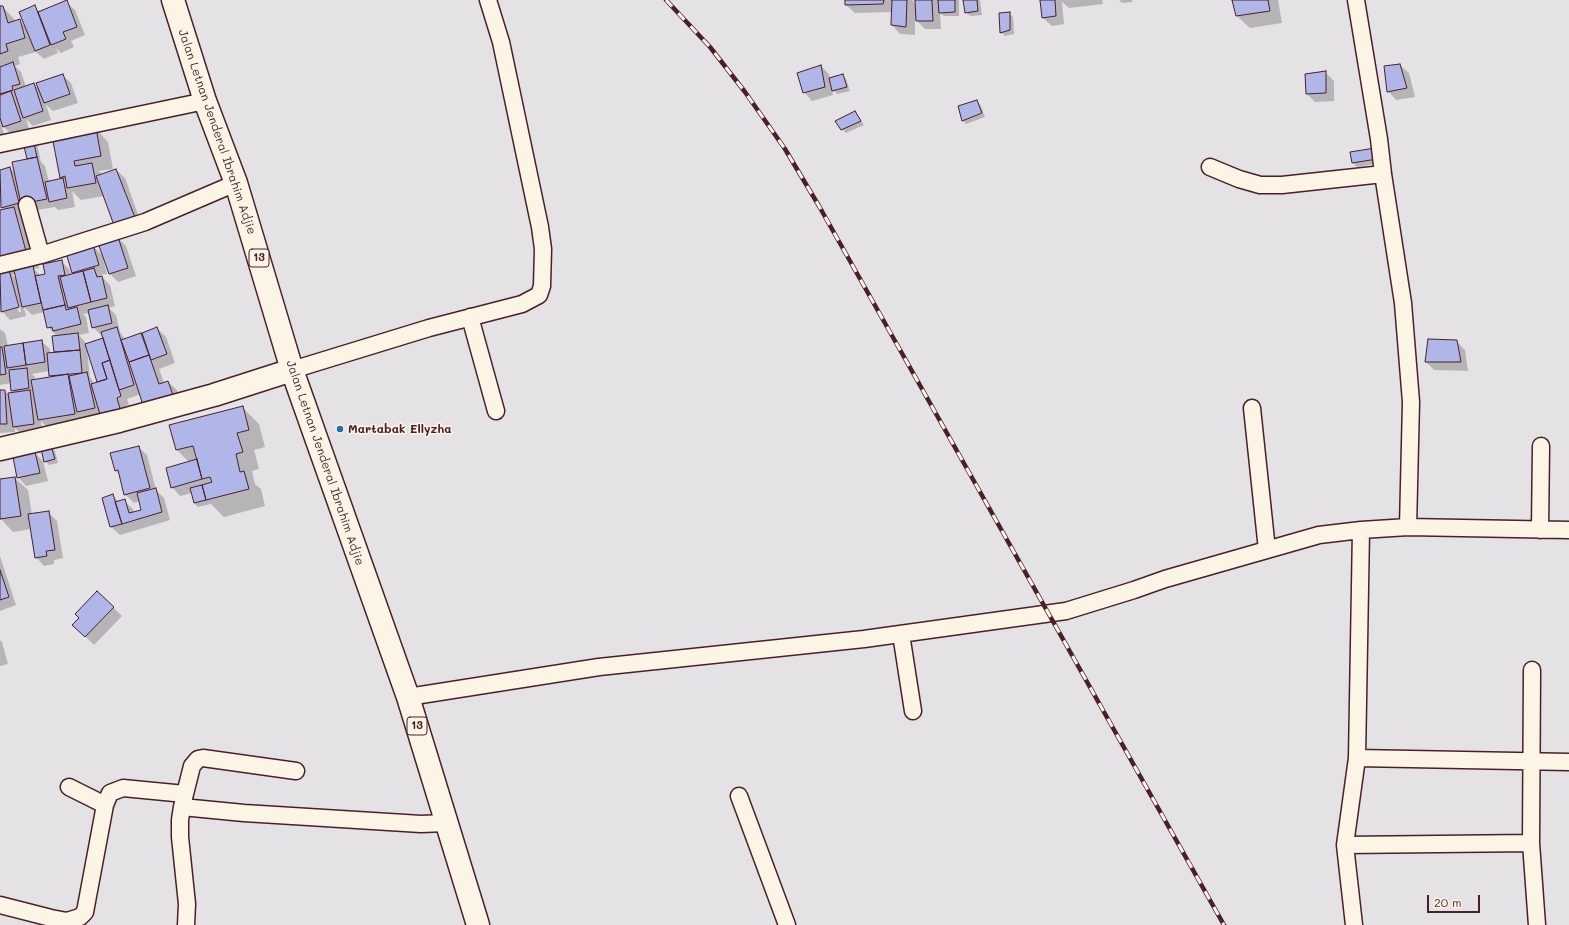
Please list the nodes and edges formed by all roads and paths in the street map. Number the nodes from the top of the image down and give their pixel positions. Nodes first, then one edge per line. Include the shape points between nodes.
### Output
1 (173, 0) edge
2 (488, 0) edge
3 (1356, 0) edge
4 (205, 101) junction
5 (0, 144) edge
6 (1210, 167) dead end
7 (1383, 174) junction
8 (236, 183) junction
9 (27, 205) dead end
10 (40, 255) junction
11 (0, 265) edge
12 (470, 317) junction
13 (292, 370) junction
14 (1252, 408) dead end
15 (496, 411) dead end
16 (1541, 446) dead end
17 (0, 449) edge
18 (1408, 527) junction
19 (1361, 530) junction
20 (1540, 530) junction
21 (1569, 530) edge
22 (1267, 550) junction
23 (901, 634) junction
24 (1532, 670) dead end
25 (408, 696) junction
26 (913, 711) dead end
27 (1357, 758) junction
28 (1531, 762) junction
29 (1569, 762) edge
30 (296, 771) dead end
31 (69, 787) dead end
32 (739, 796) dead end
33 (184, 801) junction
34 (105, 805) junction
35 (446, 823) junction
36 (1531, 844) junction
37 (1345, 845) junction
38 (0, 905) edge
39 (186, 925) edge
40 (478, 925) edge
41 (787, 925) edge
42 (1354, 925) edge
43 (1537, 925) edge

1 - 4 main road, Jalan Letnan Jenderal Ibrahim Adjie / 13
2 - 12 street via 502,42 540,227 543,249 542,286 539,295 522,304
3 - 7 street
4 - 5 street
4 - 8 main road, Jalan Letnan Jenderal Ibrahim Adjie / 13
6 - 7 street via 1239,180 1260,185
7 - 18 street via 1403,303 1412,402
8 - 10 street via 144,222
8 - 13 main road, Jalan Letnan Jenderal Ibrahim Adjie / 13
9 - 10 street
10 - 11 street
12 - 13 street
12 - 15 street
13 - 17 main road via 119,421
13 - 25 main road, Jalan Letnan Jenderal Ibrahim Adjie / 13
14 - 22 street
16 - 20 street
18 - 19 street
18 - 20 street
19 - 22 street via 1319,535
19 - 27 street
20 - 21 street
22 - 23 street via 1066,611
23 - 25 street via 599,667
23 - 26 street
24 - 28 street
25 - 35 main road, Jalan Letnan Jenderal Ibrahim Adjie / 13
27 - 28 street
27 - 37 street
28 - 29 street
28 - 36 street
30 - 33 street via 198,759 192,766
31 - 34 street
32 - 41 street
33 - 34 street via 123,788 110,793
33 - 35 street via 259,814 421,824
33 - 39 street via 180,837 187,904
34 - 38 street via 85,912 80,917 67,921
35 - 40 main road, Jalan Letnan Jenderal Ibrahim Adjie / 13
36 - 37 street
36 - 43 street
37 - 42 street

